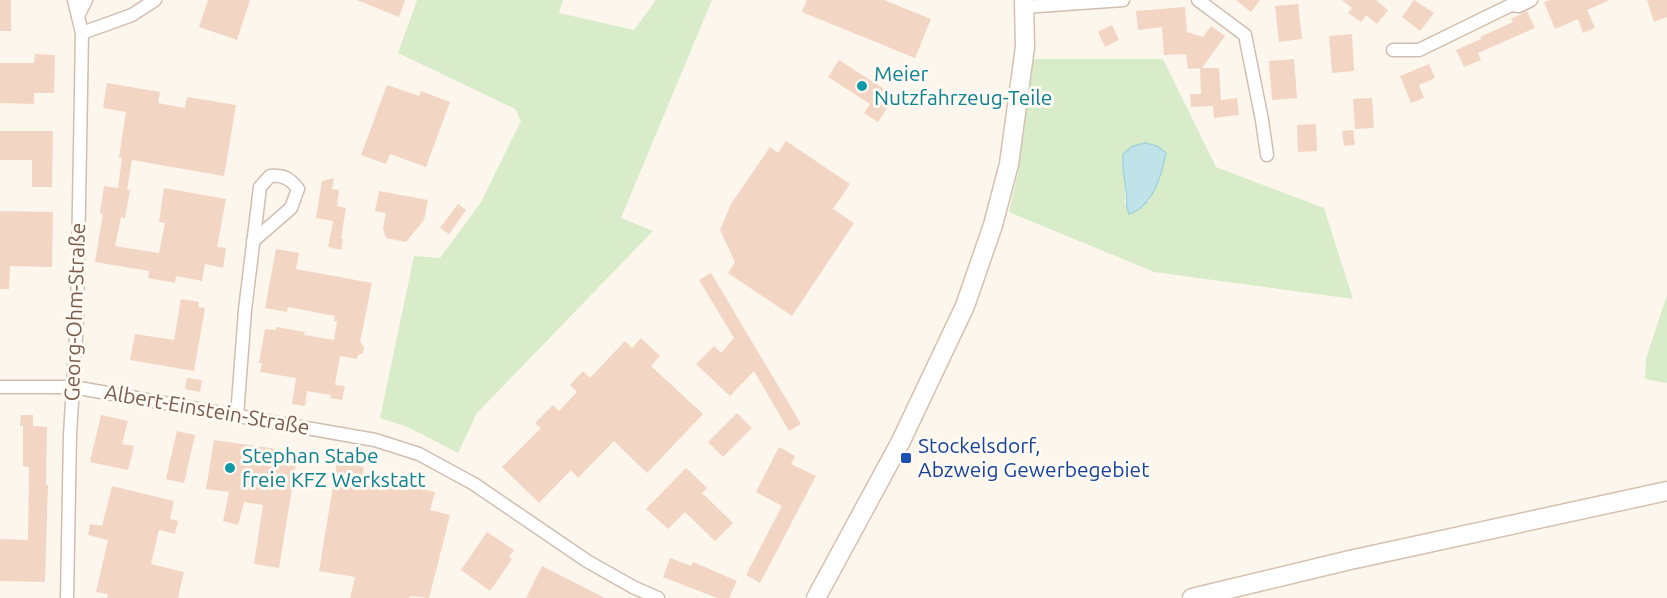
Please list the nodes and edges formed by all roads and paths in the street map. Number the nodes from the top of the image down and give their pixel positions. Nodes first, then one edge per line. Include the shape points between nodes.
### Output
1 (74, 0) edge
2 (86, 0) edge
3 (155, 0) edge
4 (1123, 0) edge
5 (1198, 0) edge
6 (1531, 0) edge
7 (1024, 3) edge
8 (78, 16) junction
9 (82, 33) junction
10 (1394, 50) dead end
11 (1267, 155) dead end
12 (253, 242) junction
13 (0, 387) edge
14 (73, 387) junction
15 (237, 416) junction
16 (1667, 491) edge
17 (70, 596) edge
18 (658, 598) edge
19 (816, 598) edge
20 (1192, 598) edge

1 - 8 street, Georg-Ohm-Straße
2 - 8 street
3 - 9 street via 132,15
4 - 7 street
5 - 11 street via 1245,35
6 - 10 street via 1519,6 1511,4 1419,50
7 - 19 street via 1025,47 1009,164 965,306 900,443
8 - 9 street, Georg-Ohm-Straße
9 - 14 street, Georg-Ohm-Straße
12 - 12 street via 260,187 270,176 281,175 298,189 291,208
12 - 15 street
13 - 14 street, Albert-Einstein-Straße
14 - 15 street, Albert-Einstein-Straße
14 - 17 street, Georg-Ohm-Straße
15 - 18 street, Albert-Einstein-Straße via 375,440 419,454 474,484 586,561
16 - 20 street

